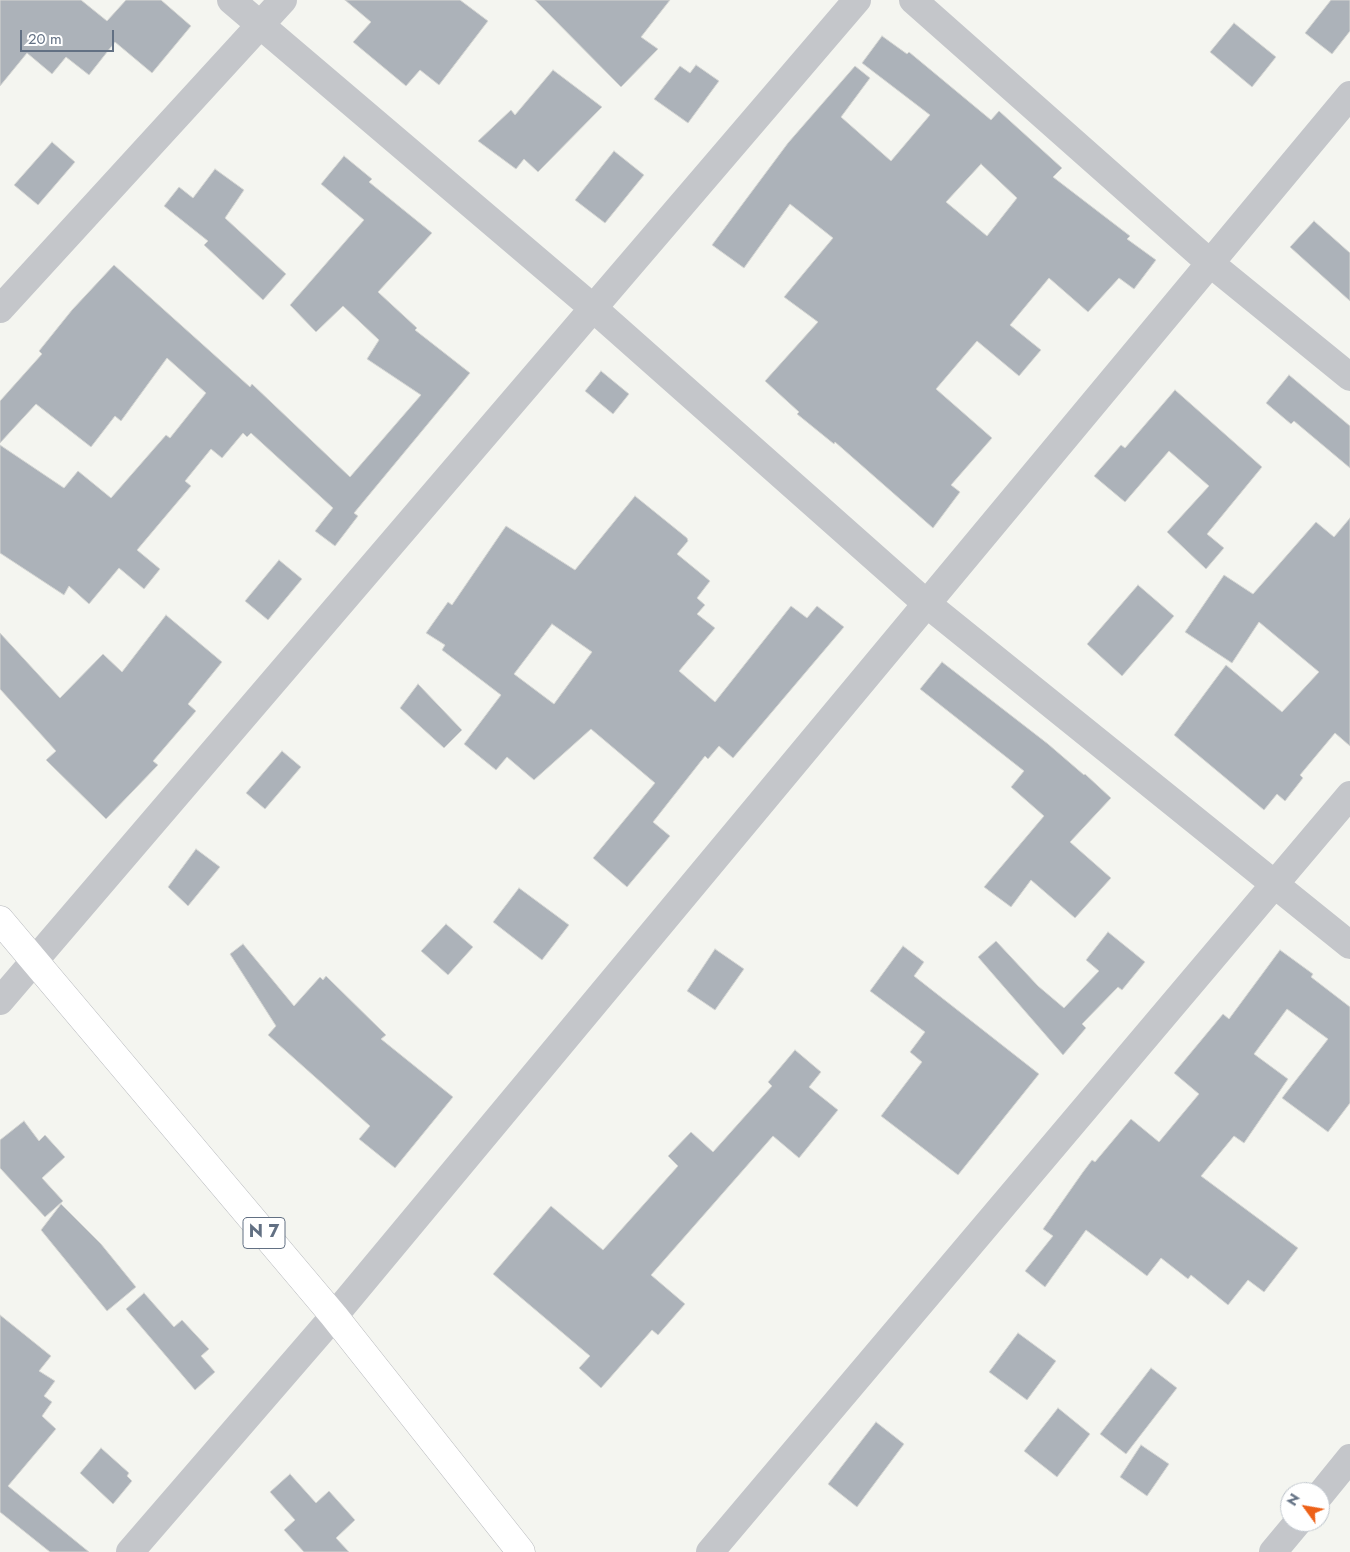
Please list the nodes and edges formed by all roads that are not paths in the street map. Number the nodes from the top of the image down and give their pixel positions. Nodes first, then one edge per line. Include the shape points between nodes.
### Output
1 (231, 0) edge
2 (283, 0) edge
3 (857, 0) edge
4 (913, 0) edge
5 (262, 26) junction
6 (1350, 95) edge
7 (1210, 263) junction
8 (593, 308) junction
9 (0, 309) edge
10 (1350, 377) edge
11 (927, 604) junction
12 (1350, 795) edge
13 (1274, 886) junction
14 (0, 920) edge
15 (1350, 945) edge
16 (33, 962) junction
17 (0, 1001) edge
18 (334, 1316) junction
19 (1350, 1458) edge
20 (1330, 1483) edge
21 (1290, 1532) edge
22 (130, 1552) edge
23 (521, 1552) edge
24 (710, 1552) edge
25 (1273, 1552) edge

1 - 5 street
2 - 5 street
3 - 8 street
4 - 7 street
5 - 8 street
5 - 9 street
6 - 7 street
7 - 10 street
7 - 11 street
8 - 11 street
8 - 16 street
11 - 13 street
11 - 18 street
12 - 13 street
13 - 15 street
13 - 24 street
14 - 16 highway, N 7
16 - 17 street
16 - 18 highway, N 7
18 - 22 street
18 - 23 highway, N 7
19 - 20 street
21 - 25 street

